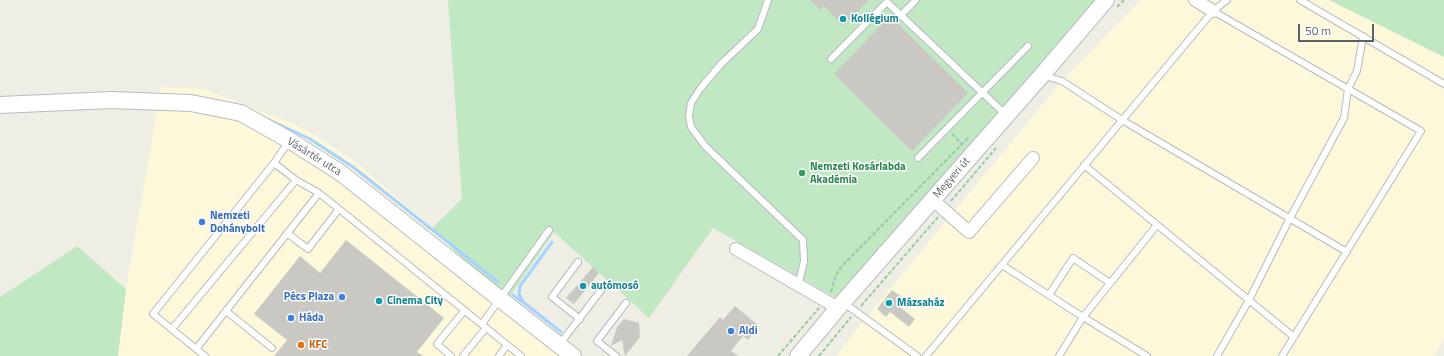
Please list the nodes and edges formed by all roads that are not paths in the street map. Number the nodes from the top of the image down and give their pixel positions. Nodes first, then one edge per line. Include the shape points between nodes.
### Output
1 (768, 0) edge
2 (916, 0) edge
3 (1106, 0) edge
4 (1195, 0) edge
5 (1227, 0) edge
6 (1300, 0) edge
7 (1213, 11) junction
8 (901, 15) junction
9 (1363, 36) junction
10 (1028, 46) dead end
11 (831, 60) dead end
12 (1042, 76) junction
13 (1444, 84) edge
14 (1348, 89) junction
15 (982, 92) junction
16 (0, 105) edge
17 (1007, 116) junction
18 (1122, 120) junction
19 (289, 140) junction
20 (918, 158) dead end
21 (1033, 158) dead end
22 (274, 163) junction
23 (1084, 165) junction
24 (296, 180) junction
25 (318, 193) junction
26 (932, 200) junction
27 (340, 209) junction
28 (1290, 218) junction
29 (1157, 224) junction
30 (549, 230) dead end
31 (287, 233) junction
32 (736, 250) dead end
33 (1346, 252) junction
34 (578, 262) dead end
35 (1002, 265) junction
36 (1110, 283) junction
37 (605, 285) dead end
38 (798, 286) junction
39 (1048, 295) junction
40 (500, 299) junction
41 (1249, 300) junction
42 (626, 303) dead end
43 (835, 304) junction
44 (226, 311) junction
45 (464, 311) junction
46 (1083, 317) junction
47 (580, 319) junction
48 (484, 326) junction
49 (172, 329) junction
50 (1294, 337) junction
51 (508, 345) junction
52 (560, 345) junction
53 (272, 348) dead end
54 (196, 349) junction
55 (929, 355) edge
56 (205, 356) edge
57 (451, 356) edge
58 (463, 356) edge
59 (498, 356) edge
60 (521, 356) edge
61 (573, 356) edge
62 (616, 356) edge
63 (798, 356) edge
64 (918, 356) edge
65 (1059, 356) edge
66 (1147, 356) edge
67 (1217, 356) edge
68 (1282, 356) edge

1 - 38 lane via 758,29 721,64 700,89 691,103 689,116 691,127 705,146 803,240 804,261
2 - 8 lane
3 - 12 street, Megyeri út
4 - 7 street
5 - 7 lane
6 - 9 lane
7 - 14 lane
7 - 18 lane
8 - 11 lane via 887,2
8 - 15 lane
9 - 13 lane
9 - 14 lane via 1357,71
10 - 15 lane
12 - 17 street, Megyeri út
12 - 18 lane via 1062,81
14 - 28 lane via 1344,118
14 - 33 lane via 1421,131
15 - 17 lane
15 - 20 lane
16 - 19 street, Vásártér utca via 111,100 191,103 241,113
17 - 26 street, Megyeri út
18 - 23 lane
18 - 28 lane
19 - 22 lane
19 - 40 street, Vásártér utca via 341,173
21 - 26 street via 969,232
22 - 24 lane
22 - 49 lane via 153,314
23 - 29 lane
23 - 35 lane
24 - 25 lane
24 - 49 lane
25 - 27 lane
25 - 31 lane
26 - 43 street, Megyeri út
27 - 31 lane via 308,249
27 - 45 lane
28 - 33 lane
28 - 41 lane
29 - 36 lane
29 - 41 lane
30 - 40 lane
31 - 44 lane
32 - 38 street
33 - 50 lane
34 - 47 lane via 552,297
35 - 39 lane
35 - 55 lane
36 - 39 lane via 1073,258
36 - 46 lane
37 - 47 lane
38 - 43 street
39 - 46 lane
40 - 48 lane
40 - 52 street, Vásártér utca
41 - 50 lane
41 - 67 lane
42 - 62 lane via 598,341
43 - 63 street, Megyeri út
43 - 64 lane
44 - 53 lane
44 - 54 lane
45 - 48 lane
45 - 57 lane via 437,344
46 - 65 lane
46 - 66 lane
47 - 52 lane
48 - 51 lane
48 - 58 lane
49 - 54 lane
50 - 68 lane
51 - 59 lane
51 - 60 lane
52 - 61 street, Vásártér utca
54 - 56 lane

